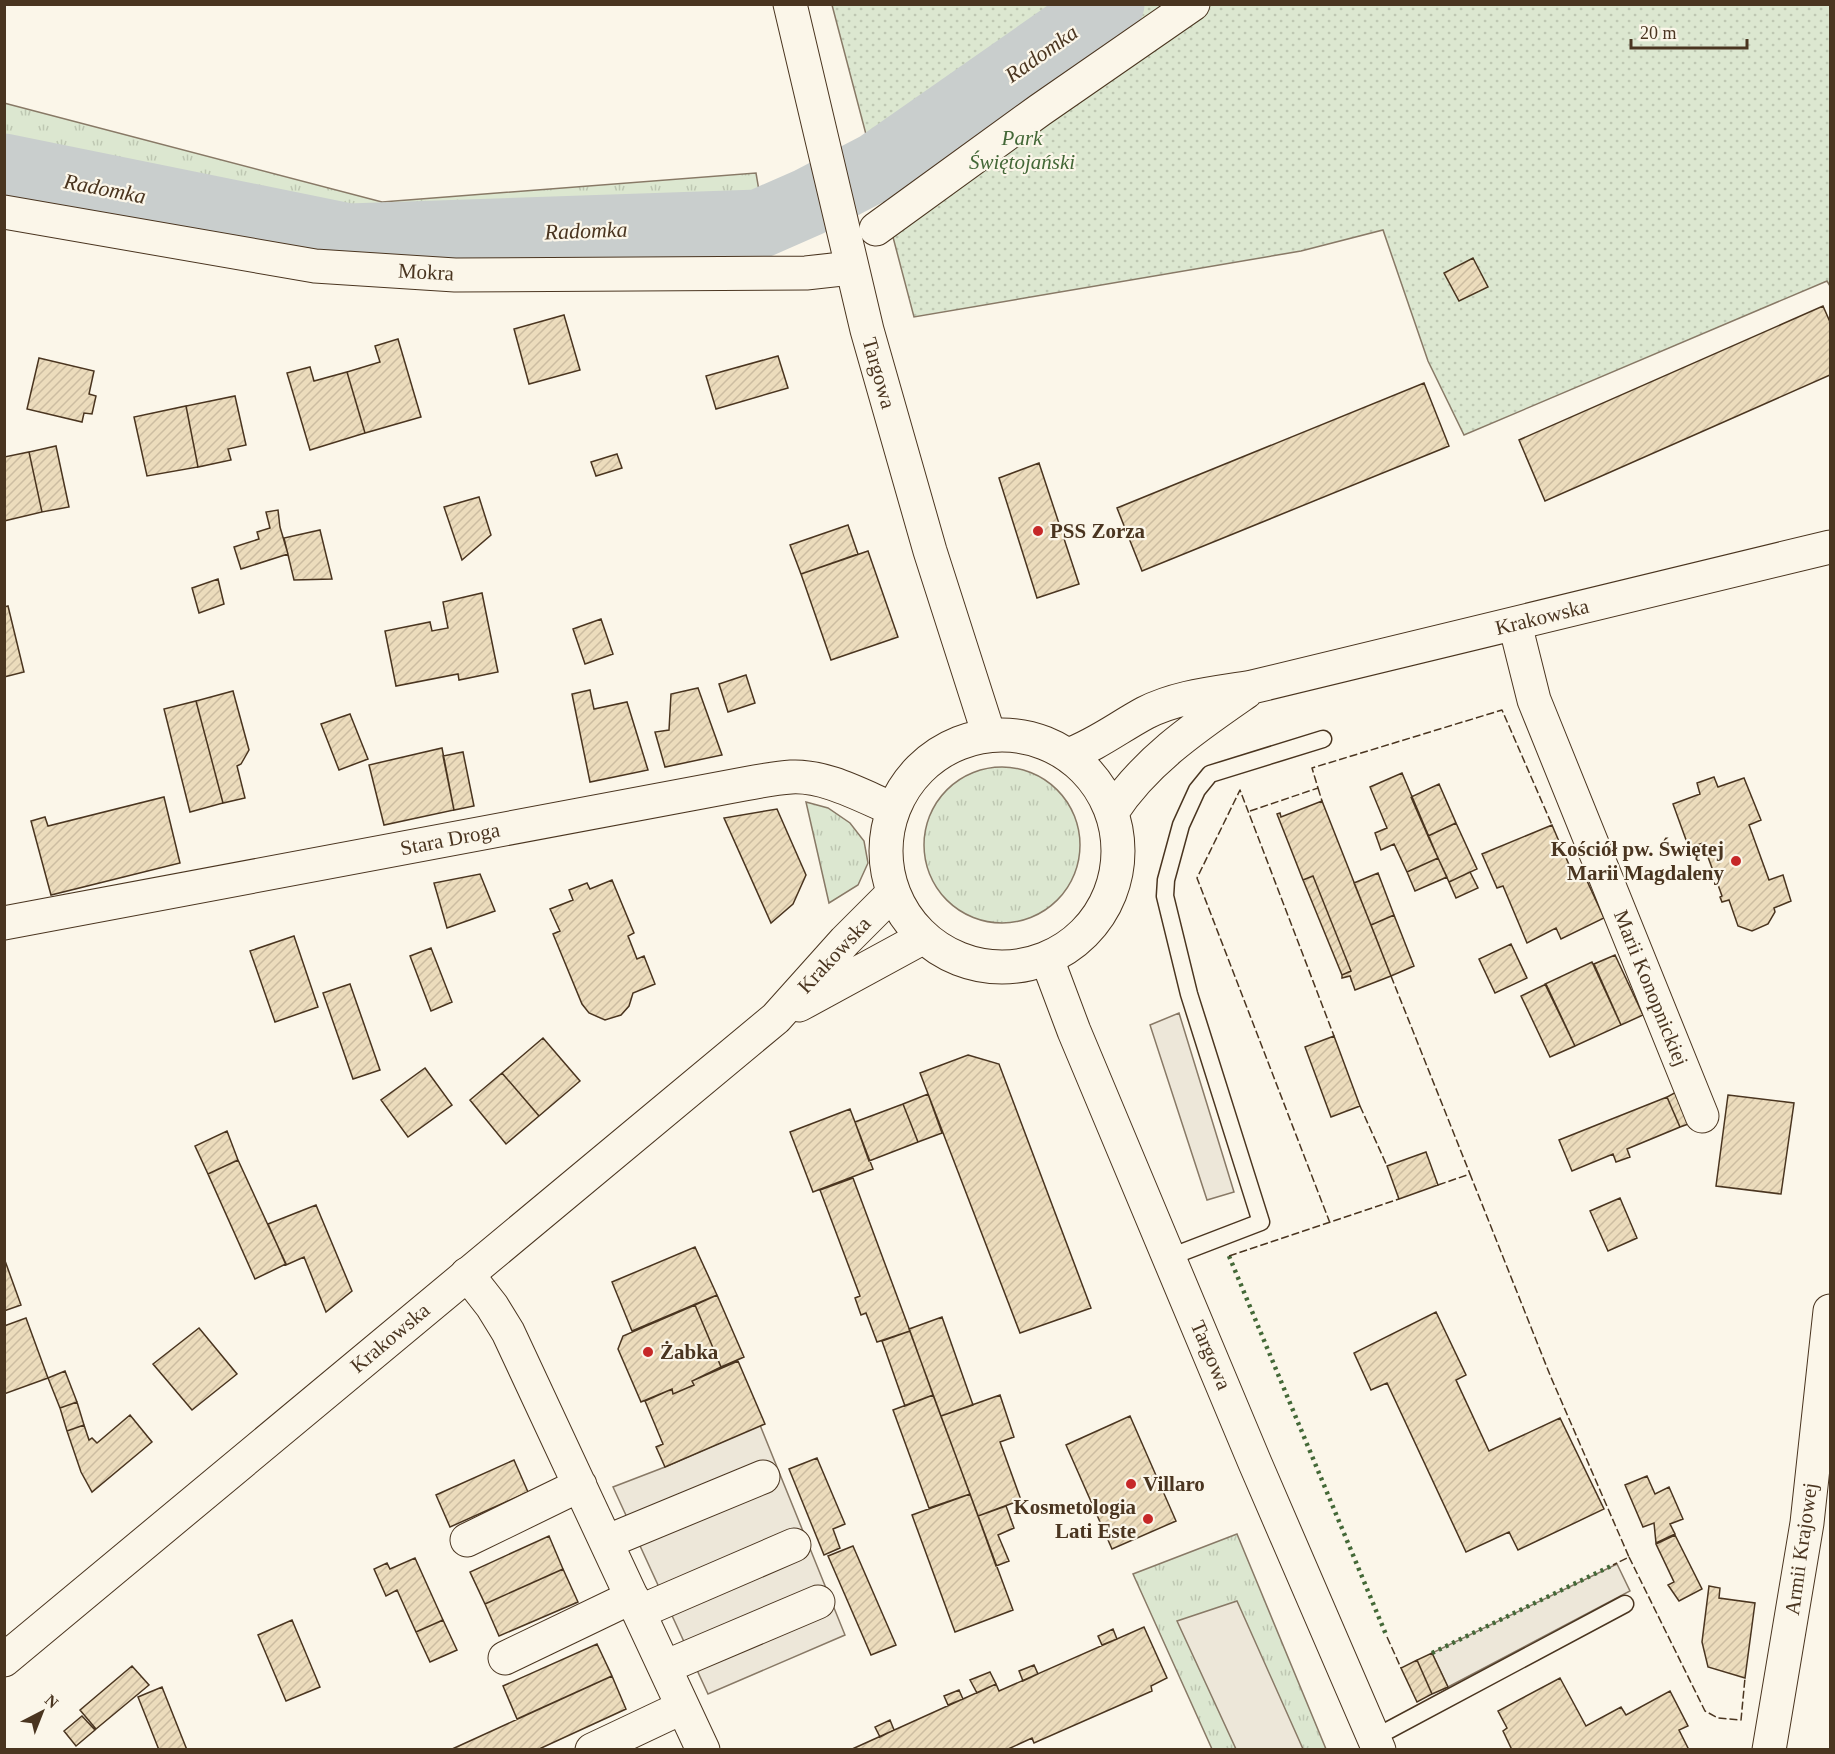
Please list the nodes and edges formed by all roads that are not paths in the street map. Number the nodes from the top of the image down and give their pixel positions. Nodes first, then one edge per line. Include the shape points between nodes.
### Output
1 (790, 4) edge
2 (1193, 4) edge
3 (4, 212) edge
4 (876, 229) dead end
5 (851, 268) junction
6 (1830, 547) edge
7 (1515, 624) junction
8 (1252, 687) junction
9 (989, 735) junction
10 (1323, 739) dead end
11 (1068, 755) junction
12 (893, 809) junction
13 (1112, 812) junction
14 (893, 893) junction
15 (4, 923) edge
16 (924, 937) junction
17 (1047, 959) junction
18 (776, 1018) junction
19 (1702, 1116) dead end
20 (1170, 1257) junction
21 (467, 1275) junction
22 (1829, 1331) edge
23 (763, 1477) dead end
24 (580, 1485) junction
25 (467, 1540) dead end
26 (606, 1542) junction
27 (794, 1545) dead end
28 (818, 1602) dead end
29 (635, 1604) junction
30 (1625, 1604) dead end
31 (505, 1658) dead end
32 (4, 1660) edge
33 (665, 1667) junction
34 (683, 1707) junction
35 (1377, 1744) edge
36 (592, 1749) edge
37 (704, 1749) edge
38 (1769, 1749) edge

1 - 5 street, Targowa
2 - 4 street
3 - 5 street, Mokra via 315,266 455,275 806,273
5 - 9 street, Targowa via 930,551
6 - 7 street, Krakowska
7 - 8 street, Krakowska
7 - 19 street, Marii Konopnickiej via 1534,700
8 - 11 street, Krakowska via 1188,698 1147,712
8 - 13 street, Krakowska via 1173,745 1125,792
9 - 11 street via 1016,735 1043,742
9 - 12 street via 959,743 932,757 911,778
10 - 20 lane via 1210,774 1197,790 1181,825 1165,896 1189,994 1261,1222
11 - 13 street via 1102,790
12 - 14 street via 886,864
12 - 15 street, Stara Droga via 830,783 791,777
13 - 17 street via 1119,841 1118,870 1109,899 1094,924 1072,945
14 - 16 street via 906,917
14 - 18 street, Krakowska
16 - 17 street via 950,956 982,966 1015,967
16 - 18 street, Krakowska
17 - 20 street, Targowa
18 - 21 street, Krakowska
20 - 35 street, Targowa
21 - 24 street via 508,1332
21 - 32 street, Krakowska
22 - 38 street, Armii Krajowej via 1807,1522
23 - 26 street
24 - 25 street
24 - 26 street
26 - 29 street
27 - 29 street
28 - 33 street
29 - 31 street
29 - 33 street
30 - 35 lane
33 - 34 street
34 - 36 street
34 - 37 street

